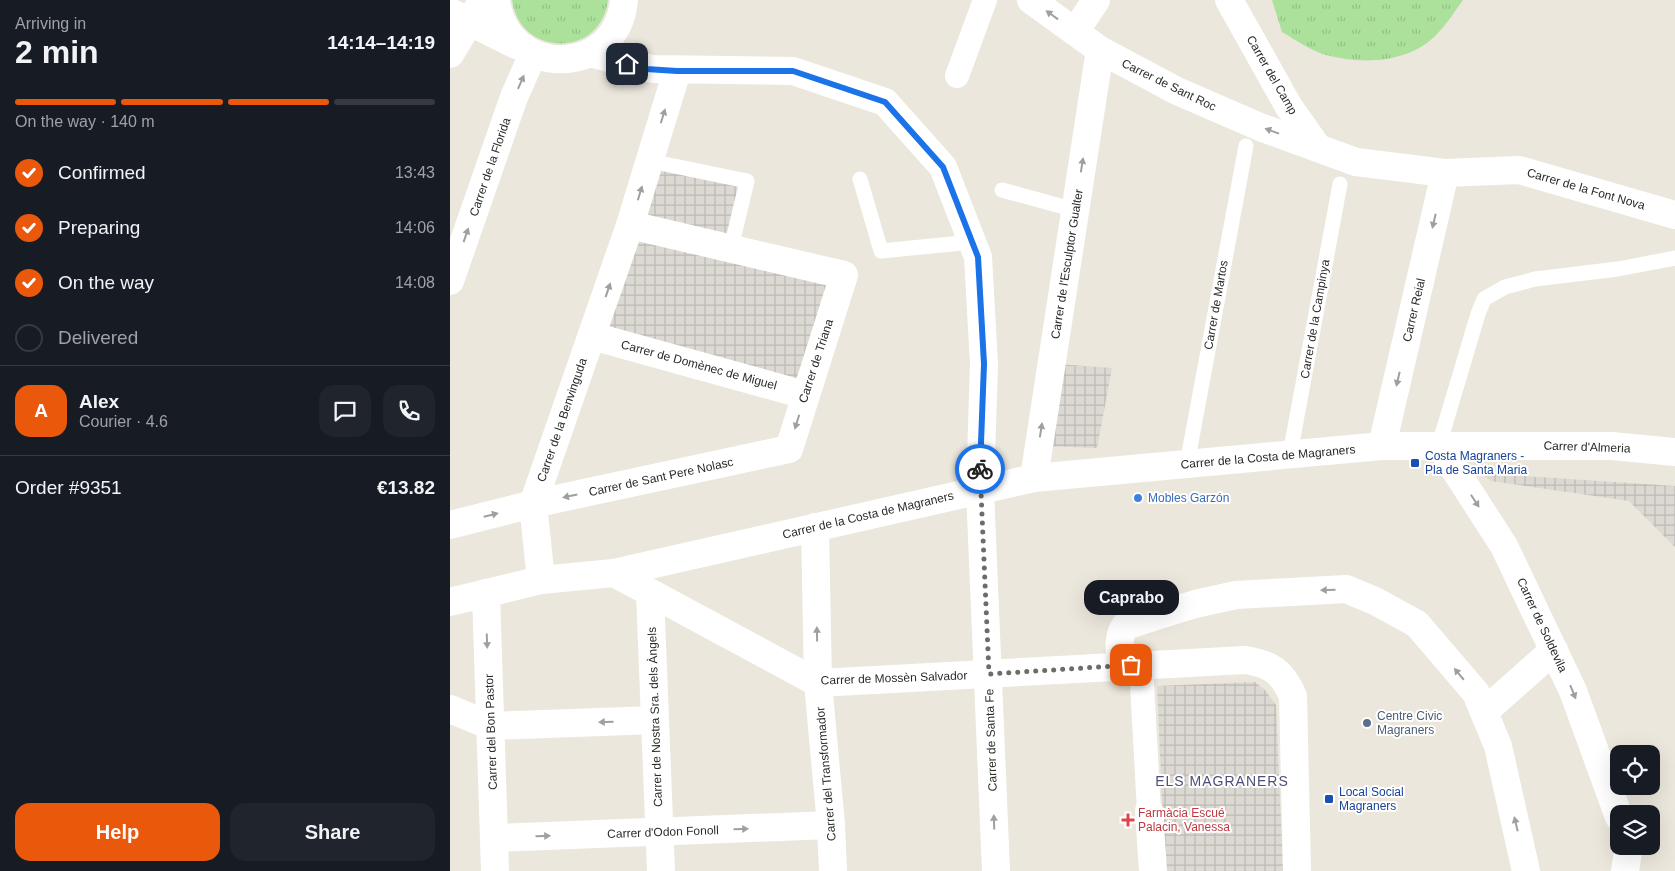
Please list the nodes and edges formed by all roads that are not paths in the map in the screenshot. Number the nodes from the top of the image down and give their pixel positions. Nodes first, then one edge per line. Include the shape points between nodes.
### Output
1 (496, 0) edge
2 (624, 0) edge
3 (985, 0) edge
4 (1031, 0) edge
5 (1096, 0) edge
6 (1229, 0) edge
7 (467, 11) edge
8 (1075, 32) junction
9 (1100, 50) junction
10 (527, 51) junction
11 (589, 53) junction
12 (450, 54) edge
13 (677, 71) junction
14 (957, 76) dead end
15 (1246, 146) dead end
16 (1318, 148) junction
17 (650, 160) junction
18 (1445, 173) junction
19 (860, 179) dead end
20 (1340, 184) dead end
21 (1002, 190) dead end
22 (1075, 210) junction
23 (1675, 215) edge
24 (630, 225) junction
25 (972, 242) junction
26 (731, 248) junction
27 (1675, 258) edge
28 (450, 281) edge
29 (592, 336) junction
30 (805, 395) junction
31 (1439, 445) junction
32 (1382, 446) junction
33 (789, 449) joint
34 (1675, 452) edge
35 (1290, 454) junction
36 (1187, 464) junction
37 (1034, 478) junction
38 (980, 490) junction
39 (533, 504) junction
40 (450, 525) edge
41 (815, 527) junction
42 (614, 573) junction
43 (541, 580) junction
44 (486, 592) junction
45 (650, 592) junction
46 (450, 602) edge
47 (1554, 650) junction
48 (1131, 665) junction
49 (989, 674) junction
50 (818, 683) junction
51 (450, 709) edge
52 (1484, 712) junction
53 (655, 720) junction
54 (491, 726) junction
55 (1615, 805) edge
56 (1149, 811) joint
57 (831, 825) junction
58 (659, 832) junction
59 (494, 838) junction
60 (1628, 855) edge
61 (495, 871) edge
62 (661, 871) edge
63 (833, 871) edge
64 (996, 871) edge
65 (1153, 871) edge
66 (1298, 871) edge
67 (1526, 871) edge
68 (1625, 871) edge

1 - 10 street via 502,25
2 - 11 street via 619,23 612,35
3 - 14 street
8 -> 4 street, Carrer de Sant Roc
5 - 8 street
6 - 16 street, Carrer del Camp via 1289,107
7 - 10 street
7 - 12 street
8 - 9 street, Carrer de Sant Roc
16 -> 9 street, Carrer de Sant Roc via 1177,91
22 -> 9 street, Carrer de l'Esculptor Gualter
10 - 11 street via 547,59 561,60
28 -> 10 street, Carrer de la Florida
11 - 13 street, Carrer de Santa Fe via 646,69
17 -> 13 street, Carrer de la Benvinguda
13 - 25 street, Carrer de Santa Fe via 793,71 885,102 943,167
15 - 36 lane, Carrer de Martos
16 - 18 street, Carrer de la Font Nova via 1356,162
24 -> 17 street, Carrer de la Benvinguda
17 - 26 lane via 747,181
18 - 23 street, Carrer de la Font Nova via 1518,170
18 -> 32 street, Carrer Reial
19 - 25 lane via 881,251
20 - 35 lane, Carrer de la Campinya
21 - 22 lane
37 -> 22 street, Carrer de l'Esculptor Gualter
24 - 26 street
29 -> 24 street, Carrer de la Benvinguda
25 - 38 street, Carrer de Santa Fe via 978,257 984,364
26 - 30 street, Carrer de Triana via 844,275
27 - 31 lane via 1535,279 1504,287 1484,299
29 - 30 street, Carrer de Domènec de Miguel
29 - 39 street, Carrer de la Benvinguda
30 -> 33 street, Carrer de Triana
31 - 32 street, Carrer de la Costa de Magraners
31 - 34 street, Carrer d'Almeria via 1612,446
31 -> 47 street, Carrer de Soldevila via 1504,546
32 - 35 street, Carrer de la Costa de Magraners
33 -> 39 street, Carrer de Sant Pere Nolasc
35 - 36 street, Carrer de la Costa de Magraners
36 - 37 street, Carrer de la Costa de Magraners
37 - 38 street, Carrer de la Costa de Magraners
38 - 41 street, Carrer de la Costa de Magraners
38 - 49 street, Carrer de Santa Fe
40 -> 39 street, Carrer de Sant Pere Nolasc
39 - 43 street
41 - 42 street, Carrer de la Costa de Magraners
50 -> 41 street, Carrer del Transformador
42 - 43 street, Carrer de la Costa de Magraners
42 - 45 street, Carrer de Mossèn Salvador
43 - 44 street, Carrer de la Costa de Magraners
44 - 46 street, Carrer de la Costa de Magraners
44 -> 54 street, Carrer del Bon Pastor
45 - 50 street, Carrer de Mossèn Salvador
45 - 53 street, Carrer de Nostra Sra. dels Àngels
47 - 52 street
47 -> 55 street, Carrer de Soldevila via 1573,691
48 - 49 street, Carrer de Mossèn Salvador
52 -> 48 street via 1476,693 1417,624 1346,589 1236,595 1137,620 1120,633
48 - 56 street
48 - 66 street, Carrer de Mossèn Salvador via 1245,660 1262,663 1285,679 1293,696
49 - 50 street, Carrer de Mossèn Salvador
64 -> 49 street, Carrer de Santa Fe
50 - 57 street, Carrer del Transformador
51 - 54 street
67 -> 52 street via 1498,746
53 -> 54 street
53 - 58 street, Carrer de Nostra Sra. dels Àngels
54 - 59 street, Carrer del Bon Pastor
56 - 65 street
58 -> 57 street, Carrer d'Odon Fonoll
57 - 63 street, Carrer del Transformador
59 -> 58 street, Carrer d'Odon Fonoll
58 - 62 street, Carrer de Nostra Sra. dels Àngels
59 - 61 street, Carrer del Bon Pastor
60 - 68 street

